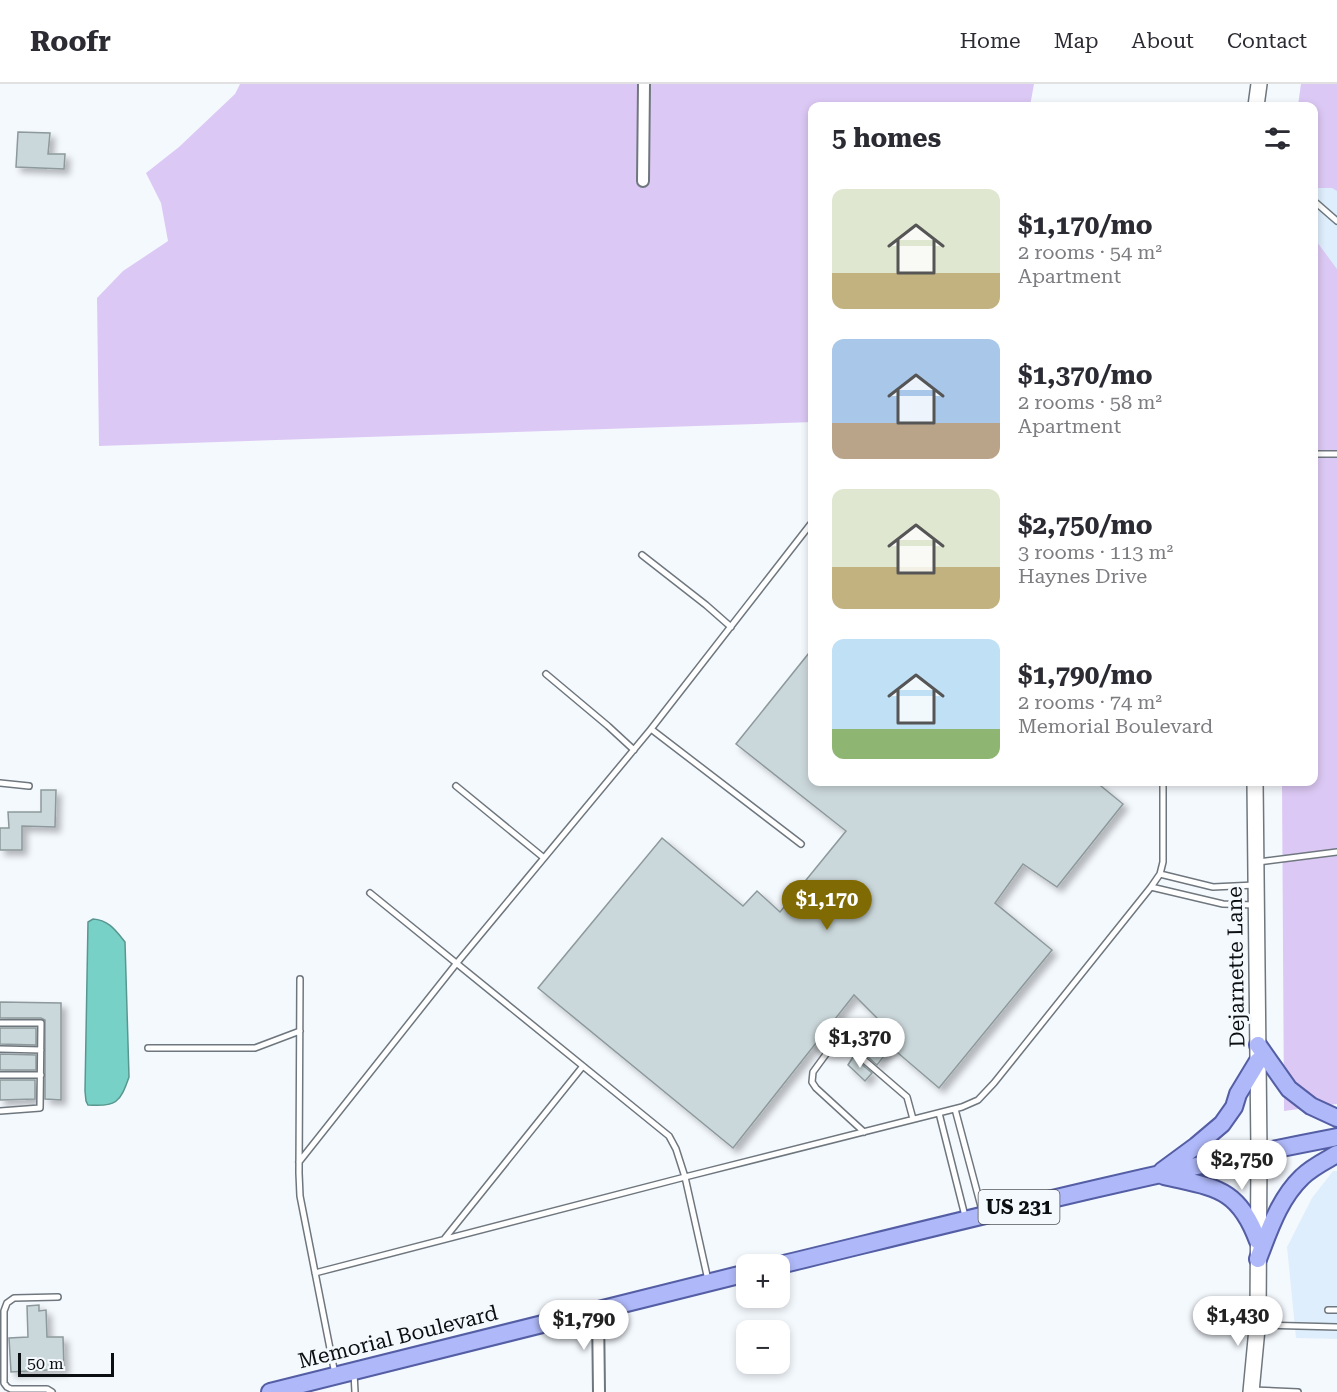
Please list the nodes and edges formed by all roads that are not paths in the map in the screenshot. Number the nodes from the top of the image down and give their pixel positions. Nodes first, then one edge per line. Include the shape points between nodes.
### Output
1 (644, 84) edge
2 (1259, 84) edge
3 (1257, 102) edge
4 (643, 181) dead end
5 (1318, 204) edge
6 (1337, 221) edge
7 (1318, 454) edge
8 (1337, 454) edge
9 (808, 527) edge
10 (642, 555) dead end
11 (731, 627) junction
12 (546, 674) dead end
13 (651, 729) junction
14 (634, 750) junction
15 (0, 783) edge
16 (29, 786) dead end
17 (456, 786) dead end
18 (1162, 786) edge
19 (1255, 786) edge
20 (801, 844) dead end
21 (1337, 852) edge
22 (544, 858) junction
23 (1256, 862) junction
24 (1160, 874) junction
25 (1256, 884) junction
26 (1151, 887) junction
27 (370, 893) dead end
28 (1257, 904) junction
29 (456, 964) junction
30 (300, 979) dead end
31 (0, 1023) edge
32 (300, 1031) junction
33 (148, 1048) dead end
34 (0, 1049) edge
35 (41, 1050) junction
36 (1258, 1053) junction
37 (583, 1066) junction
38 (0, 1075) edge
39 (40, 1075) junction
40 (955, 1109) junction
41 (0, 1111) edge
42 (939, 1113) junction
43 (1337, 1118) edge
44 (913, 1119) junction
45 (864, 1132) junction
46 (1337, 1137) edge
47 (1259, 1152) junction
48 (1337, 1154) edge
49 (299, 1162) junction
50 (1157, 1175) junction
51 (685, 1176) junction
52 (983, 1215) junction
53 (966, 1220) junction
54 (445, 1239) junction
55 (1258, 1241) junction
56 (1258, 1259) junction
57 (790, 1263) edge
58 (315, 1273) junction
59 (736, 1276) edge
60 (709, 1282) junction
61 (58, 1297) dead end
62 (598, 1310) junction
63 (1328, 1310) dead end
64 (1337, 1310) edge
65 (1257, 1325) junction
66 (1337, 1327) edge
67 (354, 1371) junction
68 (335, 1376) junction
69 (1251, 1391) edge
70 (52, 1392) edge
71 (270, 1392) edge
72 (355, 1392) edge
73 (599, 1392) edge
74 (1298, 1392) edge

1 - 4 street
2 - 3 main road
5 - 6 lane
7 - 8 lane
9 - 11 lane
10 - 11 lane
11 - 13 lane
12 - 14 lane
13 - 14 lane
13 - 20 lane
14 - 22 lane
15 - 16 lane
17 - 22 lane
18 - 24 lane
19 - 23 main road, Dejarnette Lane
21 - 23 lane
22 - 29 lane
23 - 25 main road, Dejarnette Lane
24 - 25 lane via 1213,887
24 - 26 lane
25 - 28 main road, Dejarnette Lane
26 - 28 lane via 1223,904
26 - 40 lane via 994,1083 978,1100
27 - 29 lane
28 - 36 main road, Dejarnette Lane
29 - 37 lane
29 - 49 lane
30 - 32 lane
31 - 35 lane via 41,1023
32 - 33 lane via 255,1048
32 - 49 lane
34 - 35 lane
35 - 39 lane
36 - 43 main road via 1289,1089 1311,1106
36 - 47 main road, Dejarnette Lane
36 - 50 main road via 1234,1107 1222,1124
37 - 51 lane via 669,1136
37 - 54 lane
38 - 39 lane
39 - 41 lane via 40,1108
40 - 42 lane
40 - 52 lane
42 - 44 lane
42 - 53 lane
44 - 45 lane
44 - 45 lane via 907,1097 849,1047 832,1046 813,1071 812,1082
45 - 51 lane
46 - 47 main road, US 231
47 - 50 main road, US 231
47 - 55 main road, Dejarnette Lane
48 - 56 main road via 1302,1177 1286,1195
49 - 58 lane via 300,1196
50 - 52 main road, US 231
50 - 55 main road via 1226,1194 1244,1212
51 - 54 lane
51 - 60 lane
52 - 53 main road, US 231
53 - 57 main road, US 231
54 - 58 lane
55 - 56 main road, Dejarnette Lane
56 - 65 main road, Dejarnette Lane
58 - 68 lane
59 - 60 main road, Memorial Boulevard
60 - 62 main road, Memorial Boulevard
61 - 70 lane via 14,1298 4,1311 4,1383 11,1389
62 - 67 main road, Memorial Boulevard
62 - 73 street
63 - 64 lane
65 - 66 lane
65 - 69 main road, Dejarnette Lane
67 - 68 main road, Memorial Boulevard
67 - 72 lane
68 - 71 main road, Memorial Boulevard
69 - 74 lane

